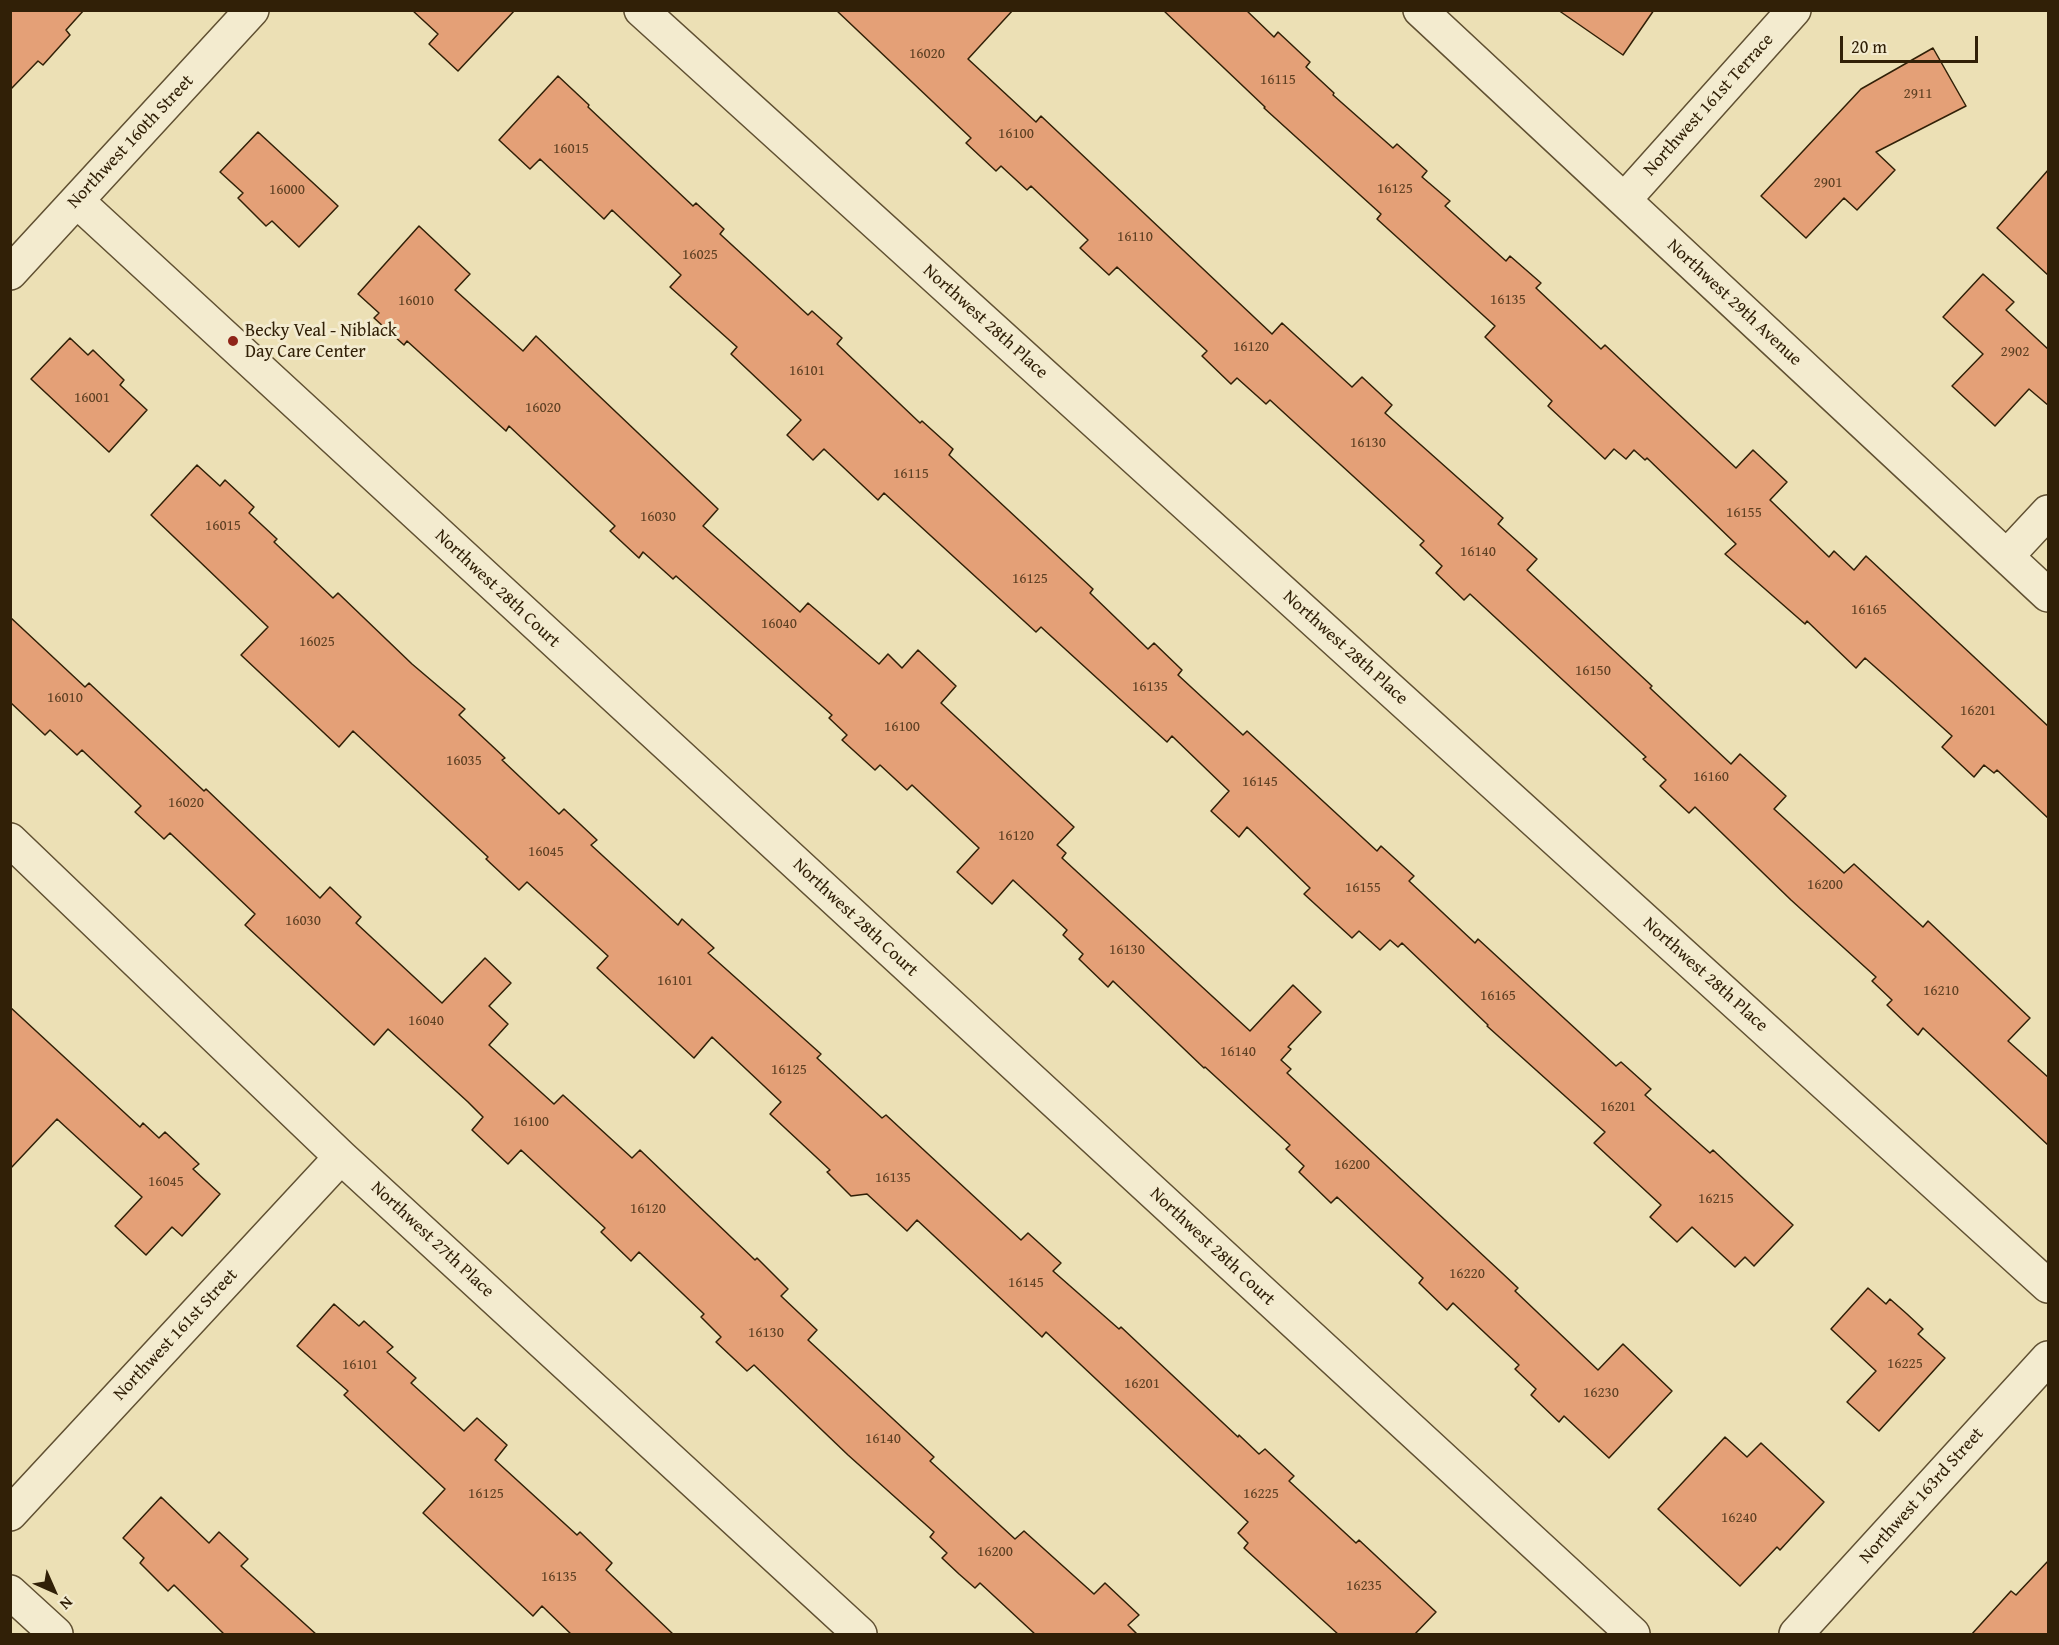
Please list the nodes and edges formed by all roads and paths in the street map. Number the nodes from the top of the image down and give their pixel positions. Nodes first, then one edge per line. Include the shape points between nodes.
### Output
1 (252, 10) edge
2 (641, 10) edge
3 (1420, 10) edge
4 (1794, 10) edge
5 (1624, 200) junction
6 (77, 201) junction
7 (10, 273) edge
8 (2049, 512) edge
9 (2007, 556) junction
10 (2049, 595) edge
11 (10, 840) edge
12 (341, 1156) junction
13 (2049, 1286) edge
14 (2049, 1358) edge
15 (10, 1514) edge
16 (10, 1592) edge
17 (56, 1635) edge
18 (860, 1635) edge
19 (1633, 1635) edge
20 (1796, 1635) edge

1 - 6 street, Northwest 160th Street
2 - 13 street, Northwest 28th Place
3 - 5 street, Northwest 29th Avenue
4 - 5 street, Northwest 161st Terrace
5 - 9 street, Northwest 29th Avenue
6 - 7 street, Northwest 160th Street
6 - 19 street, Northwest 28th Court
8 - 9 street
9 - 10 street, Northwest 29th Avenue
11 - 12 street, Northwest 27th Place
12 - 15 street, Northwest 161st Street
12 - 18 street, Northwest 27th Place
14 - 20 street, Northwest 163rd Street
16 - 17 street

